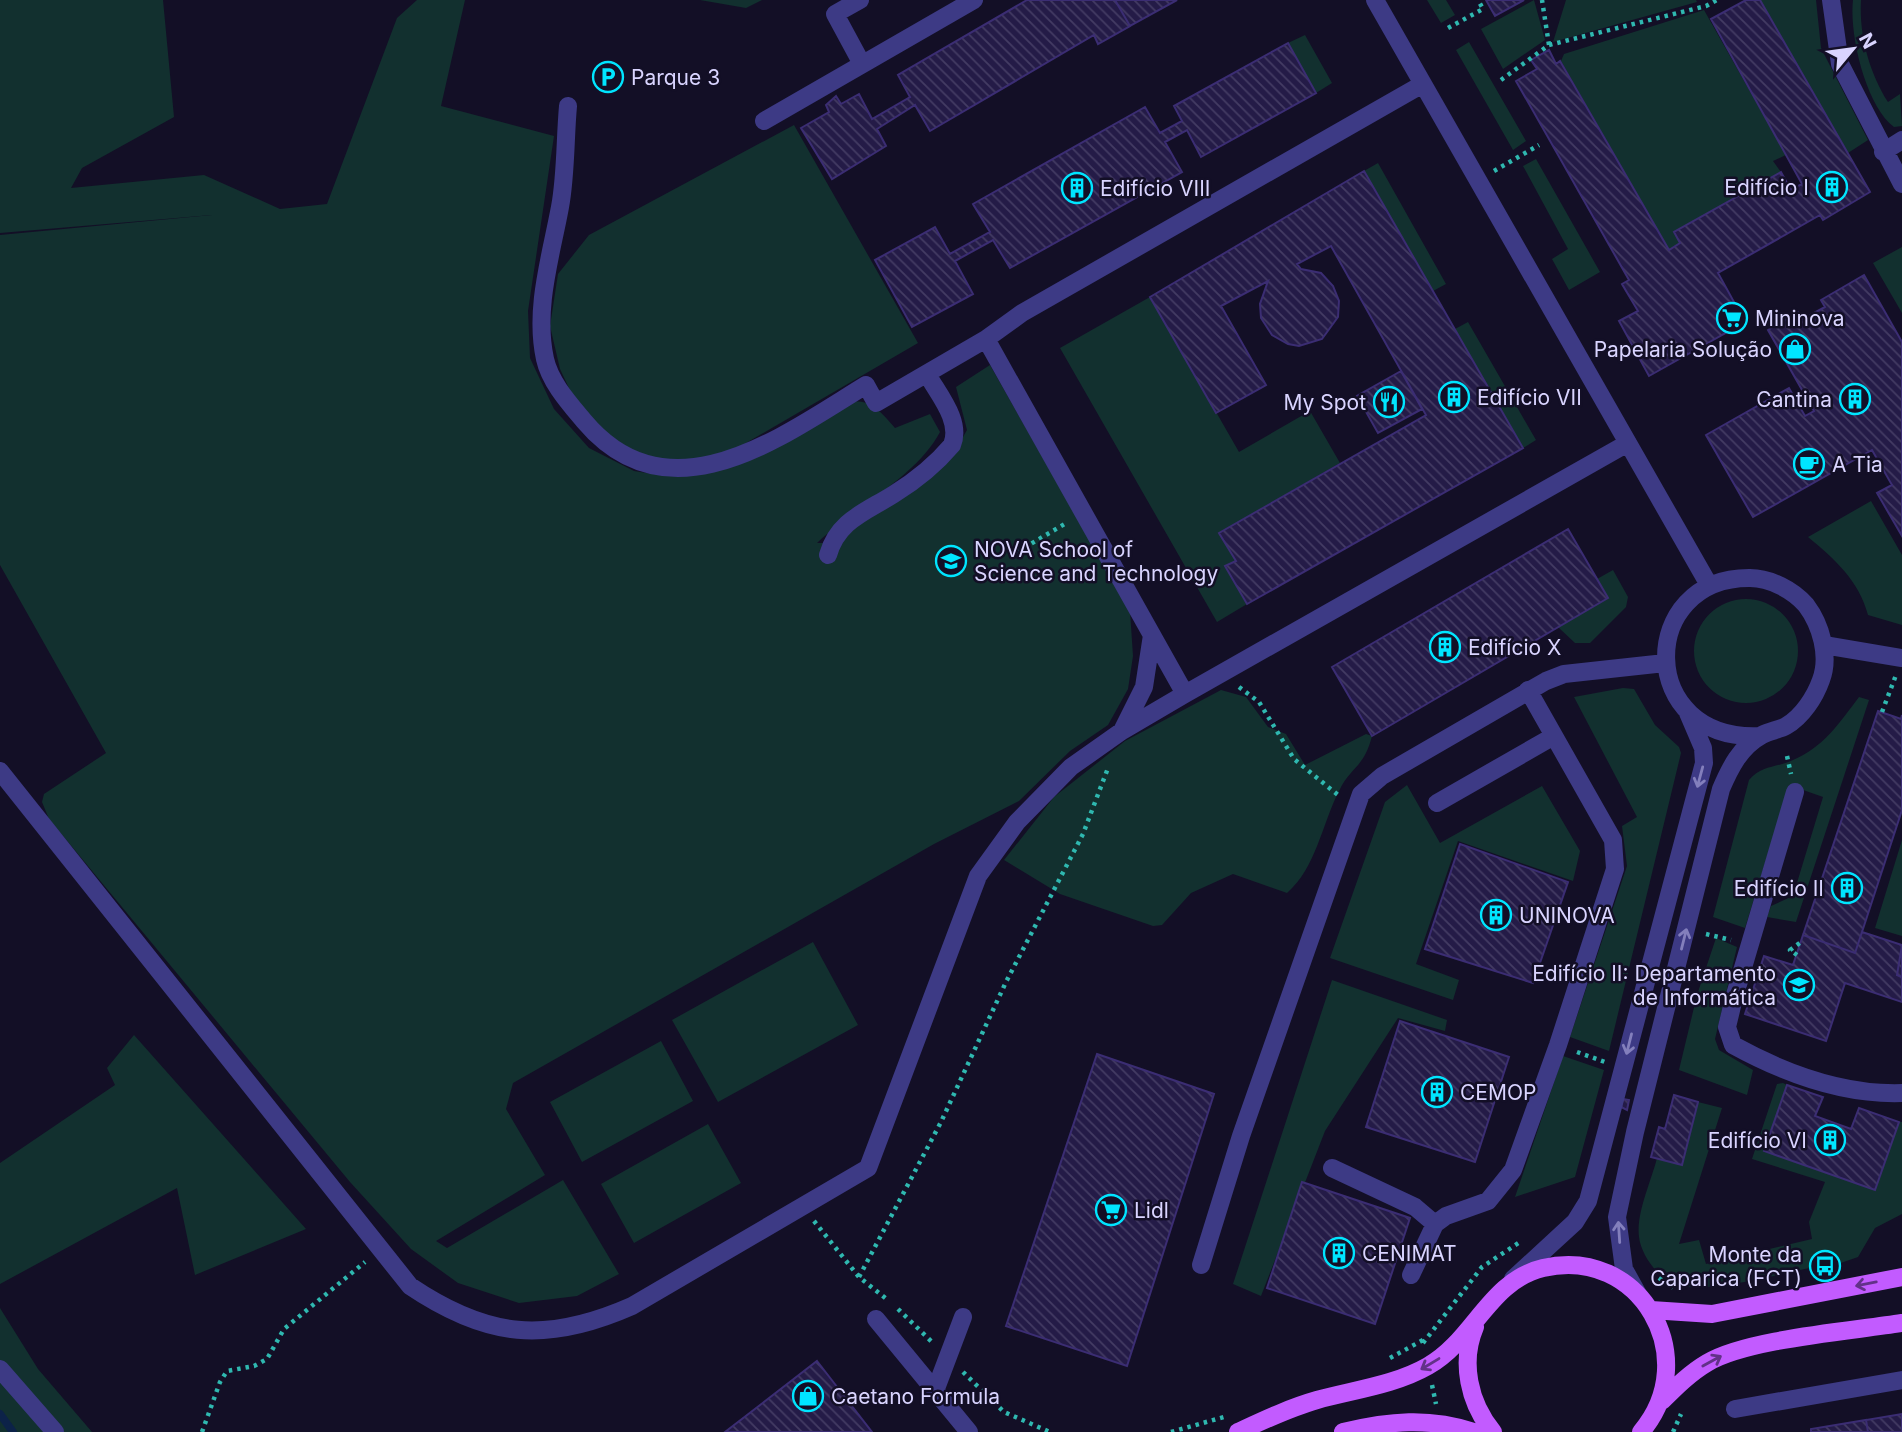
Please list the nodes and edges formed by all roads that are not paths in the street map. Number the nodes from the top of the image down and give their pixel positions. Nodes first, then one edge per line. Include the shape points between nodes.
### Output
1 (860, 0) edge
2 (974, 0) edge
3 (1375, 0) edge
4 (1831, 0) edge
5 (862, 64) junction
6 (1423, 84) junction
7 (568, 106) dead end
8 (764, 121) dead end
9 (1902, 140) edge
10 (1883, 152) junction
11 (1902, 184) edge
12 (986, 339) junction
13 (927, 374) junction
14 (1628, 443) junction
15 (828, 555) dead end
16 (1709, 585) junction
17 (1152, 635) junction
18 (1824, 645) junction
19 (1665, 663) junction
20 (1899, 666) edge
21 (1528, 690) junction
22 (1185, 694) junction
23 (1688, 713) junction
24 (1122, 731) junction
25 (1554, 736) junction
26 (1760, 736) junction
27 (0, 771) edge
28 (1794, 792) dead end
29 (1437, 803) dead end
30 (1902, 1093) edge
31 (1332, 1168) dead end
32 (1435, 1224) junction
33 (1201, 1265) dead end
34 (1411, 1275) dead end
35 (1902, 1277) edge
36 (1505, 1287) junction
37 (1645, 1303) junction
38 (963, 1317) dead end
39 (1479, 1317) junction
40 (876, 1319) dead end
41 (1902, 1323) edge
42 (0, 1369) edge
43 (1902, 1380) edge
44 (935, 1391) junction
45 (1660, 1404) junction
46 (1735, 1409) dead end
47 (1647, 1429) edge
48 (55, 1432) edge
49 (969, 1432) edge
50 (1238, 1432) edge
51 (1343, 1432) edge
52 (1474, 1432) edge
53 (1493, 1432) edge

1 - 5 street via 835,14
2 - 5 street
3 - 6 street
4 - 10 street via 1840,64
5 - 8 street
6 - 12 street via 1012,319
6 - 14 street
7 - 13 street via 561,206 552,238 542,318 545,360 562,395 596,435 634,460 669,468 711,467 751,452 866,385 876,403
9 - 10 street
10 - 11 street
12 - 13 street
12 - 17 street
13 - 15 street via 953,420 956,436 952,445 902,489 847,522
14 - 16 street
14 - 22 street
16 - 18 street via 1733,578 1759,578 1784,587 1805,604
16 - 19 street via 1674,619
17 - 22 street
17 - 24 street via 1144,687
18 - 20 street
18 - 26 street via 1822,679 1808,706 1787,725
19 - 21 street via 1564,674
19 - 23 street via 1673,692
21 - 25 street
21 - 33 street via 1382,776 1361,794 1241,1136
22 - 24 street
23 - 26 street via 1712,730
23 -> 36 street via 1703,748 1704,763 1588,1201 1563,1234
24 - 27 street via 1062,776 1017,822 978,876 868,1168 632,1306 595,1322 553,1331 516,1332 483,1325 443,1309 410,1286
25 - 29 street
25 - 32 street via 1613,840 1615,869 1513,1170 1488,1201
37 -> 26 street via 1624,1269 1618,1217 1634,1132 1721,789 1732,763
28 - 30 street via 1727,1027 1733,1045 1769,1065 1855,1091
31 - 32 street via 1415,1207
32 - 34 street
35 -> 37 main road via 1712,1314
36 - 37 main road via 1540,1268 1576,1265 1610,1275
36 - 39 main road
37 - 45 main road via 1665,1343 1667,1363
38 - 44 street
39 -> 50 main road via 1464,1337 1428,1366 1301,1406
39 - 53 main road via 1471,1336 1468,1376 1480,1414
40 - 44 street
45 -> 41 main road via 1680,1382 1723,1355
42 - 48 street
43 - 46 street
44 - 49 street
45 - 47 main road
51 - 52 main road via 1398,1421

